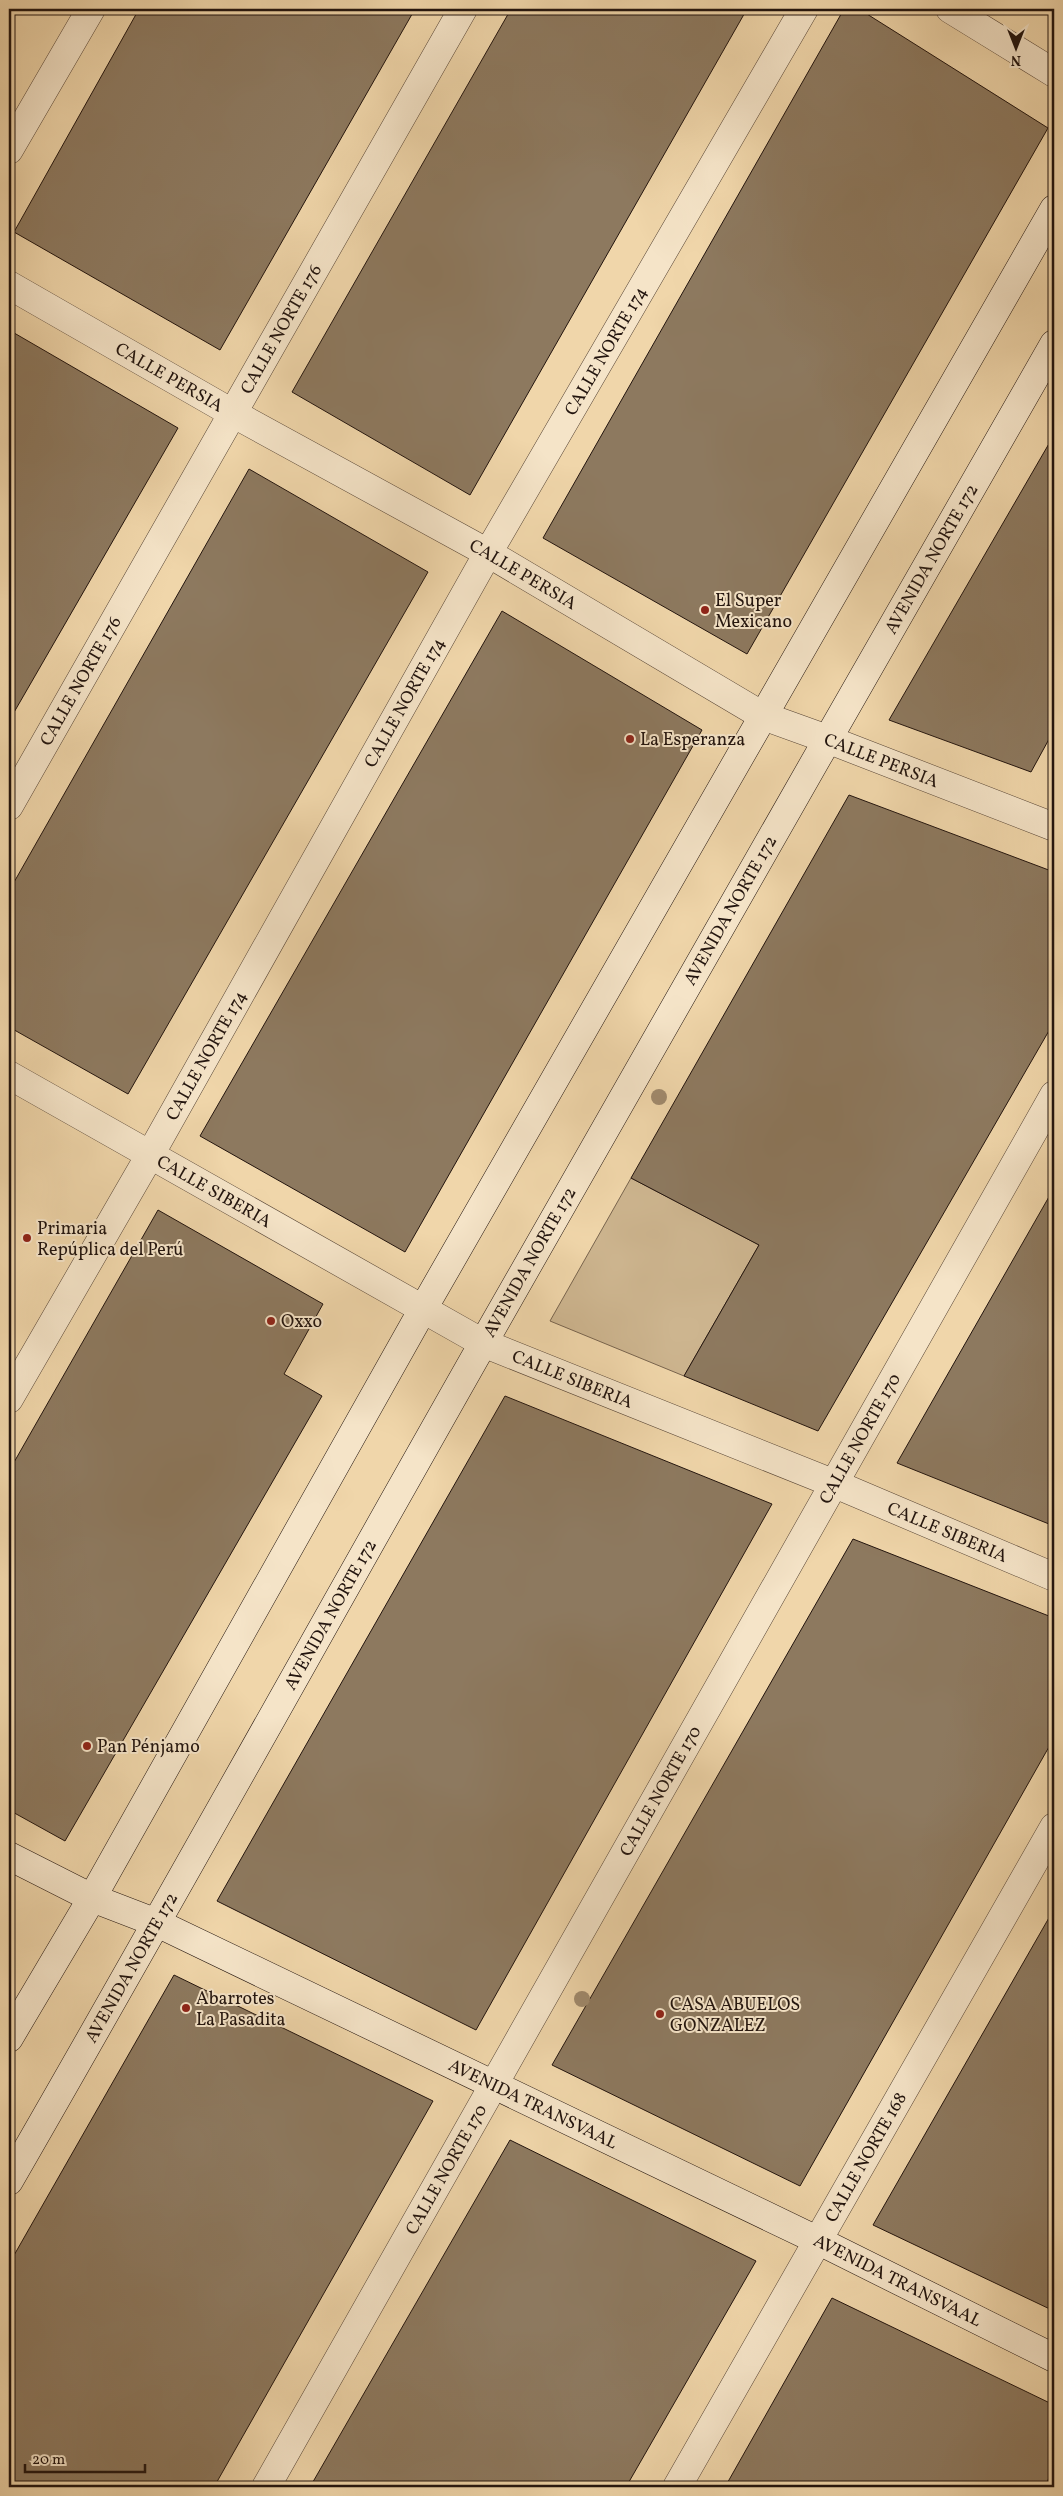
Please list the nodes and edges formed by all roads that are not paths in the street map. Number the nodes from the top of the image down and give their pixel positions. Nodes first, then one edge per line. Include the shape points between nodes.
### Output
1 (91, 9) edge
2 (463, 9) edge
3 (804, 9) edge
4 (950, 9) edge
5 (1054, 73) edge
6 (9, 150) edge
7 (1054, 210) edge
8 (9, 285) edge
9 (1054, 344) edge
10 (234, 414) junction
11 (488, 553) junction
12 (763, 716) junction
13 (827, 739) junction
14 (9, 806) edge
15 (1054, 828) edge
16 (9, 1075) edge
17 (1054, 1095) edge
18 (150, 1155) junction
19 (423, 1309) junction
20 (484, 1343) junction
21 (9, 1399) edge
22 (835, 1484) junction
23 (1054, 1577) edge
24 (1054, 1828) edge
25 (9, 1856) edge
26 (92, 1898) junction
27 (157, 1923) junction
28 (9, 2038) edge
29 (495, 2085) junction
30 (9, 2181) edge
31 (819, 2241) junction
32 (1054, 2358) edge
33 (266, 2487) edge
34 (677, 2487) edge

1 - 6 street
2 - 10 street, CALLE NORTE 176
3 - 11 street, CALLE NORTE 174
4 - 5 street
7 - 12 street
8 - 10 street, CALLE PERSIA
9 - 13 street, AVENIDA NORTE 172
10 - 11 street, CALLE PERSIA
10 - 14 street, CALLE NORTE 176
11 - 12 street, CALLE PERSIA
11 - 18 street, CALLE NORTE 174
12 - 13 street, CALLE PERSIA
12 - 19 street
13 - 15 street, CALLE PERSIA
13 - 20 street, AVENIDA NORTE 172
16 - 18 street, CALLE SIBERIA
17 - 22 street, CALLE NORTE 170
18 - 19 street, CALLE SIBERIA
18 - 21 street, CALLE NORTE 174
19 - 20 street, CALLE SIBERIA
19 - 26 street
20 - 22 street, CALLE SIBERIA
20 - 27 street, AVENIDA NORTE 172
22 - 23 street, CALLE SIBERIA
22 - 29 street, CALLE NORTE 170
24 - 31 street, CALLE NORTE 168
25 - 26 street, AVENIDA TRANSVAAL
26 - 27 street, AVENIDA TRANSVAAL
26 - 28 street
27 - 29 street, AVENIDA TRANSVAAL
27 - 30 street, AVENIDA NORTE 172
29 - 31 street, AVENIDA TRANSVAAL
29 - 33 street, CALLE NORTE 170
31 - 32 street, AVENIDA TRANSVAAL
31 - 34 street, CALLE NORTE 168

